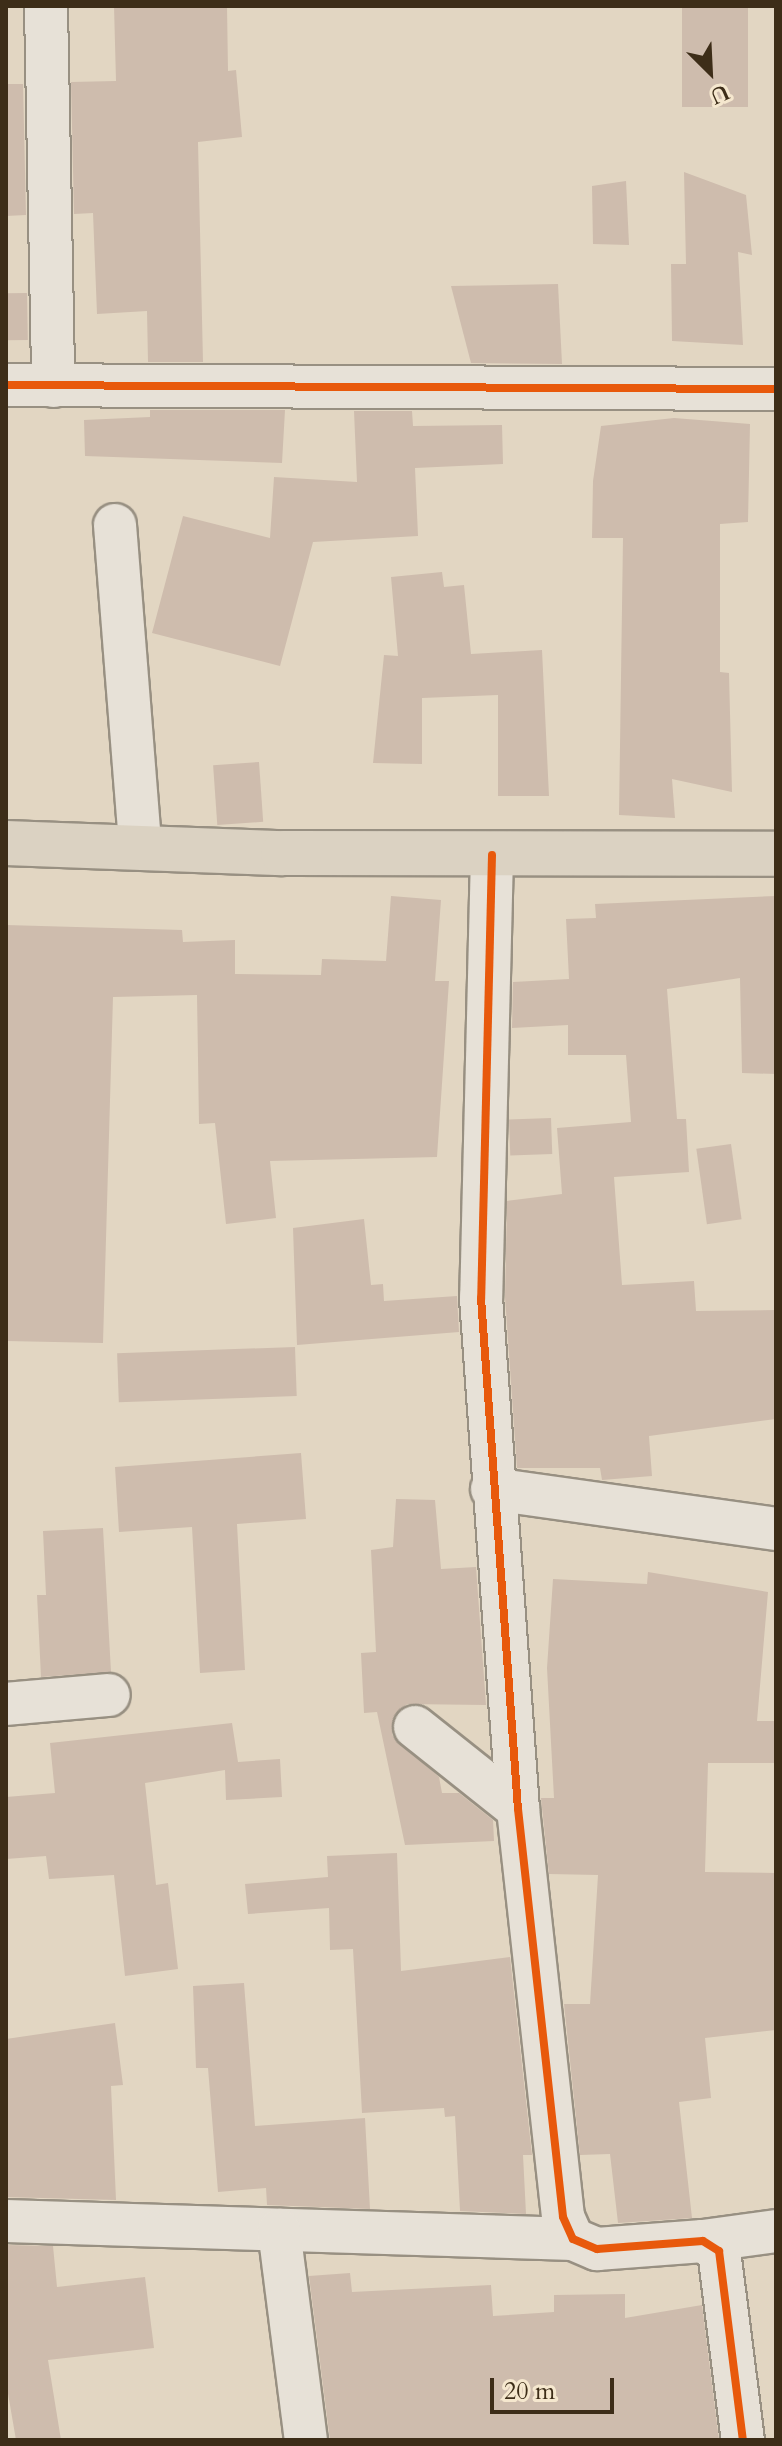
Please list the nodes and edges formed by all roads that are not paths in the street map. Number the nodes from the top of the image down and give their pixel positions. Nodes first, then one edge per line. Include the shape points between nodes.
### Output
1 (46, 6) edge
2 (6, 385) edge
3 (53, 386) junction
4 (776, 389) edge
5 (115, 525) dead end
6 (6, 843) edge
7 (140, 845) junction
8 (776, 854) edge
9 (492, 855) junction
10 (492, 1489) junction
11 (776, 1529) edge
12 (109, 1695) dead end
13 (6, 1704) edge
14 (415, 1727) dead end
15 (518, 1809) junction
16 (6, 2221) edge
17 (279, 2230) junction
18 (776, 2231) edge
19 (573, 2239) junction
20 (703, 2241) junction
21 (306, 2440) edge
22 (743, 2440) edge

1 - 3 street
2 - 3 street
3 - 4 street
5 - 7 street
6 - 7 main road
7 - 9 main road
8 - 9 main road
9 - 10 street via 481,1298
10 - 11 street
10 - 15 street
12 - 13 street
14 - 15 street
15 - 19 street via 563,2217
16 - 17 street
17 - 19 street
17 - 21 street
18 - 20 street
19 - 20 street via 597,2249
20 - 22 street via 726,2266

